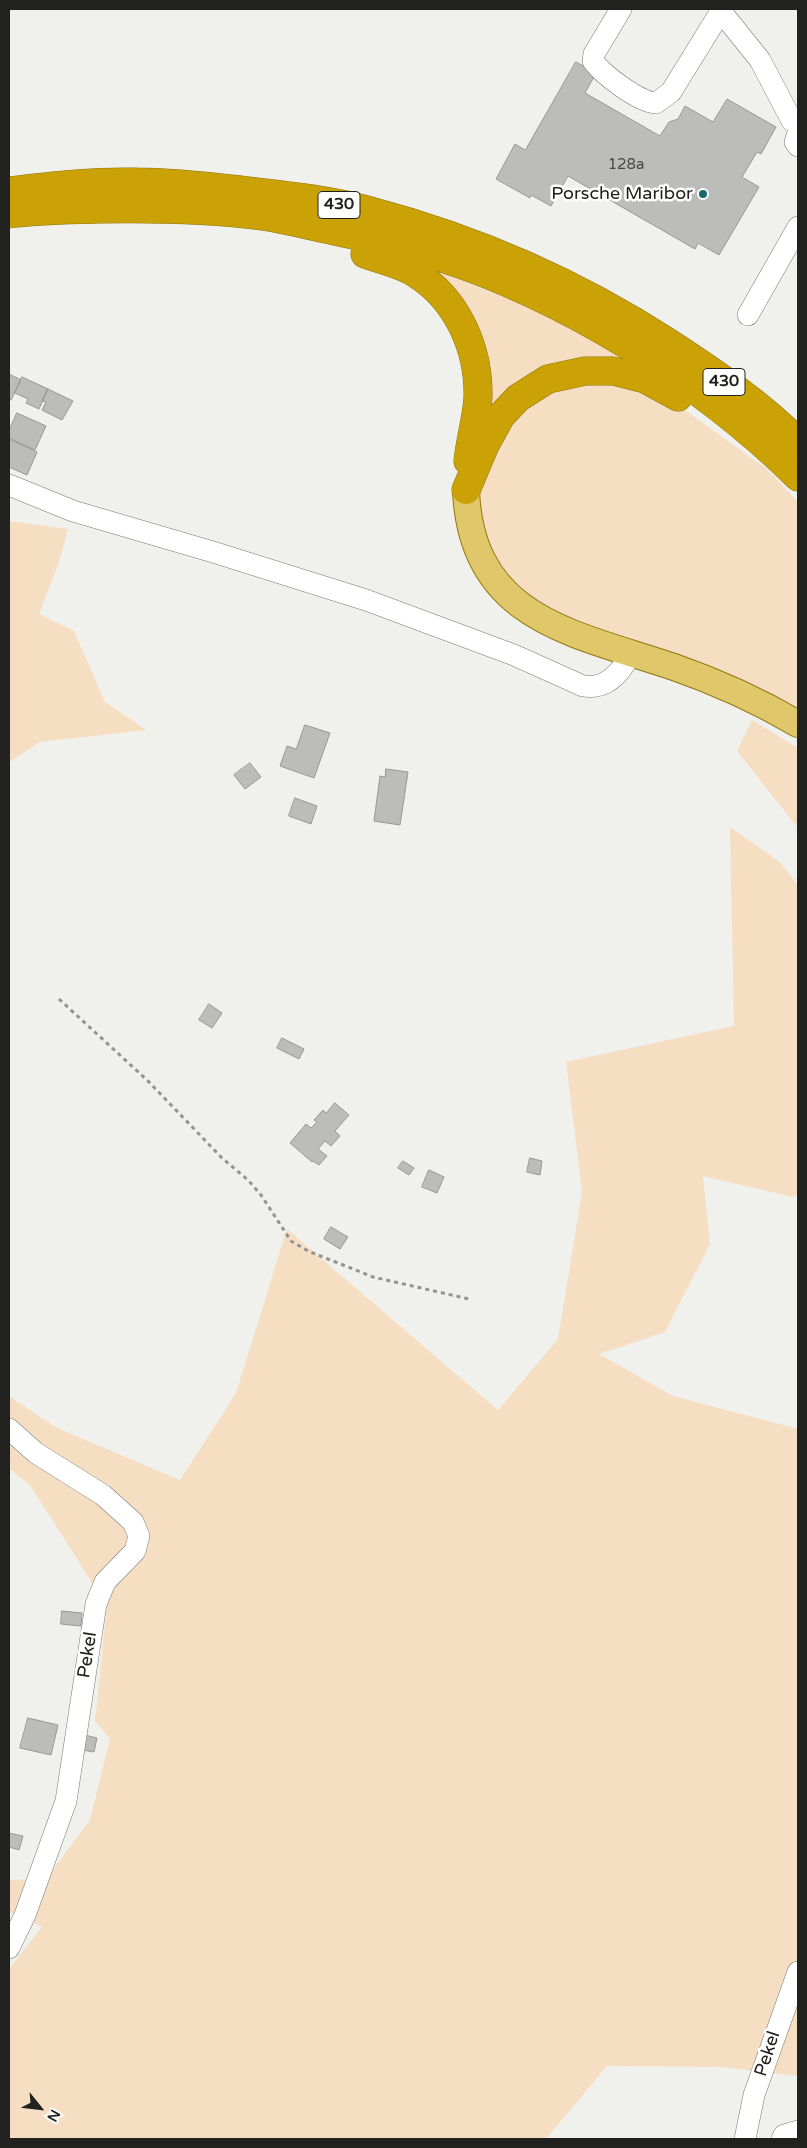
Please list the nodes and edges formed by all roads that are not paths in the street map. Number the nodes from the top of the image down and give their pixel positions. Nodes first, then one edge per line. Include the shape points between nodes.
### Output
1 (621, 9) edge
2 (720, 10) edge
3 (798, 123) edge
4 (798, 133) edge
5 (798, 146) edge
6 (9, 191) edge
7 (9, 214) edge
8 (265, 216) junction
9 (798, 227) edge
10 (748, 314) dead end
11 (798, 442) edge
12 (795, 474) edge
13 (9, 485) edge
14 (466, 490) junction
15 (631, 653) junction
16 (798, 724) edge
17 (9, 1430) edge
18 (9, 1948) edge
19 (798, 1972) edge
20 (798, 2131) edge
21 (745, 2139) edge
22 (782, 2139) edge

1 - 2 street via 593,61 615,81 648,103 656,103 671,92
2 - 3 street via 760,60 792,121
4 - 5 street via 795,142
6 - 11 highway, 430 via 137,182 215,187 293,196 366,210 446,234 515,261 646,328 711,371
7 - 8 highway, 430 via 134,208 210,210
8 - 12 highway, 430 via 436,256 506,283 588,323 638,352 728,415
8 - 14 highway via 413,272 447,300 462,323 474,360 478,397
9 - 10 street
12 - 14 highway via 673,393 645,379 613,371 586,371 548,379 518,398 501,416 485,444
13 - 15 street via 73,511 366,600 514,655 583,686 594,688 605,684 624,666
14 - 15 main road via 467,515 479,552 491,575 512,600 570,634
15 - 16 main road via 731,689
17 - 18 street, Pekel via 36,1452 119,1507 133,1522 139,1536 135,1551 105,1582 96,1604 66,1801 25,1915
19 - 21 street, Pekel via 754,2095
20 - 22 street via 784,2135

